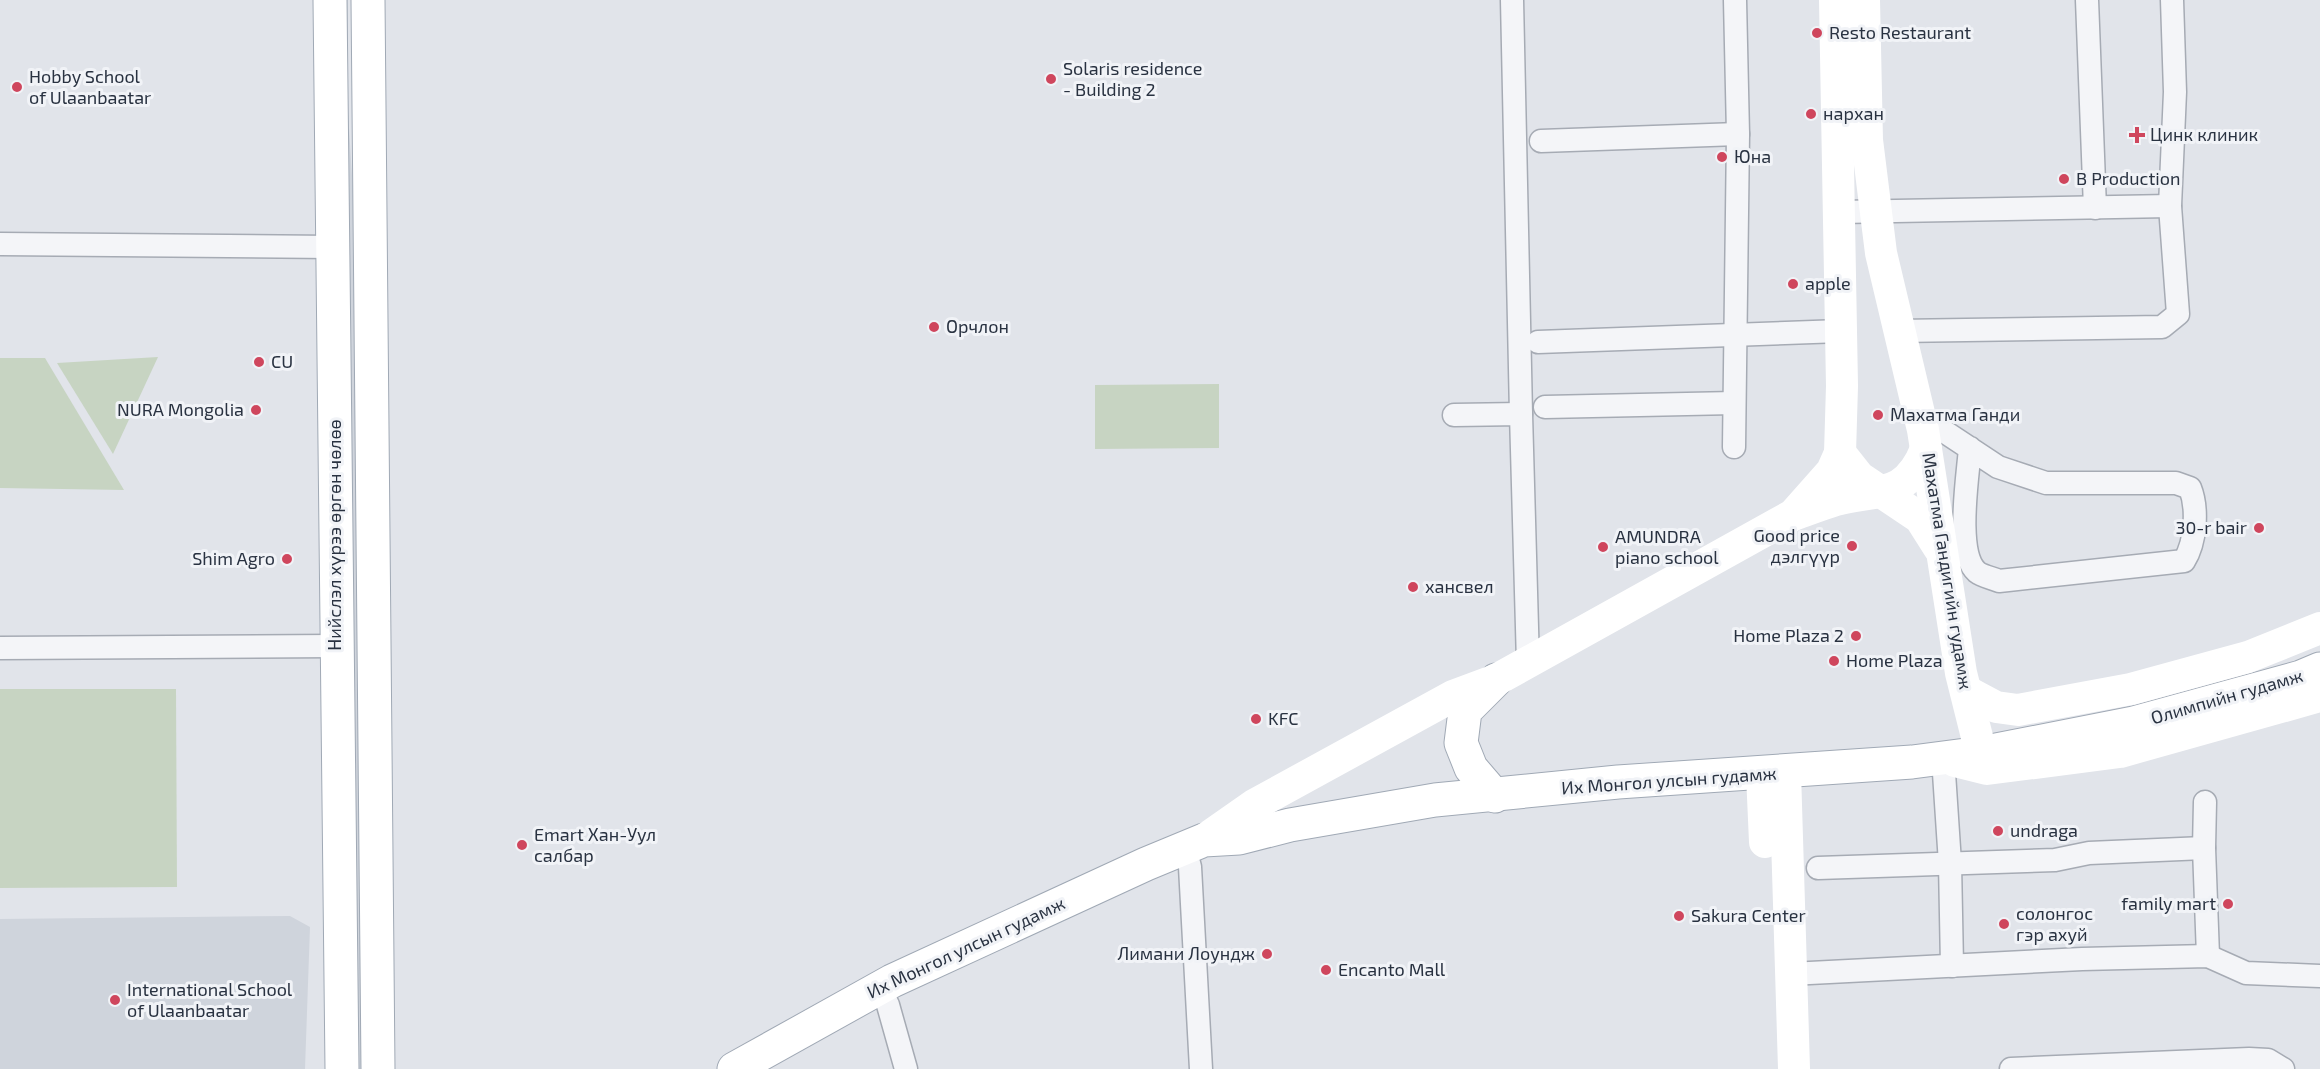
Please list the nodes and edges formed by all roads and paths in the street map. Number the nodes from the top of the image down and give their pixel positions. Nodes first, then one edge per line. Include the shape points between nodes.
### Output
1 (330, 0) edge
2 (368, 0) edge
3 (1512, 0) edge
4 (1735, 0) edge
5 (1835, 0) edge
6 (1864, 0) edge
7 (2087, 0) edge
8 (2172, 0) edge
9 (1738, 134) junction
10 (1541, 141) dead end
11 (2170, 206) junction
12 (2095, 208) junction
13 (1840, 212) junction
14 (1875, 212) junction
15 (0, 244) edge
16 (332, 247) junction
17 (1898, 330) junction
18 (1841, 331) junction
19 (1734, 333) junction
20 (1538, 342) dead end
21 (1734, 403) junction
22 (1545, 407) dead end
23 (1521, 414) junction
24 (1454, 415) dead end
25 (1925, 440) junction
26 (1734, 447) dead end
27 (1970, 448) junction
28 (1840, 453) junction
29 (1882, 494) junction
30 (1793, 515) junction
31 (1941, 551) junction
32 (2320, 628) edge
33 (336, 646) junction
34 (0, 648) edge
35 (1528, 663) junction
36 (2320, 669) edge
37 (1496, 680) junction
38 (1966, 691) junction
39 (2320, 696) edge
40 (2134, 723) joint
41 (1981, 753) junction
42 (1943, 758) junction
43 (1774, 773) junction
44 (1496, 796) junction
45 (2205, 802) dead end
46 (1195, 844) junction
47 (2204, 848) junction
48 (1950, 863) junction
49 (1818, 868) dead end
50 (2208, 956) junction
51 (1952, 966) junction
52 (1790, 974) junction
53 (2320, 976) edge
54 (880, 988) junction
55 (342, 1069) edge
56 (378, 1069) edge
57 (734, 1069) edge
58 (906, 1069) edge
59 (1201, 1069) edge
60 (1778, 1069) edge
61 (1794, 1069) edge
62 (2011, 1069) edge
63 (2283, 1069) edge

1 - 16 main road, Нийслэл хүрээ өргөн чөлөө
2 - 56 main road
3 - 23 street
4 - 9 street
5 - 13 main road
6 - 14 main road, Махатма Гандигийн гудамж via 1866,119
7 - 12 street
8 - 11 street via 2175,92
9 - 10 street
9 - 19 street
11 - 12 street
11 - 17 street via 2178,314 2162,327
12 - 14 street
13 - 14 street
13 - 18 main road
14 - 17 main road, Махатма Гандигийн гудамж
15 - 16 street
16 - 33 main road, Нийслэл хүрээ өргөн чөлөө
17 - 25 main road, Махатма Гандигийн гудамж
18 - 19 street
18 - 28 main road
19 - 20 street
19 - 21 street
21 - 22 street
21 - 26 street
23 - 24 street
23 - 35 street
25 - 27 street via 1938,428
25 - 29 main road via 1919,466 1902,483
25 - 31 main road, Махатма Гандигийн гудамж
27 - 27 street via 1965,529 1969,561 1978,573 1999,580 2184,561 2190,552 2195,501 2190,488 2176,483 2046,483 1998,467
28 - 29 main road via 1859,477
28 - 30 main road via 1832,471
29 - 30 main road via 1837,500
29 - 31 main road via 1920,518
30 - 35 main road
31 - 38 main road, Махатма Гандигийн гудамж
32 - 38 main road via 2248,657 2131,688 2018,710 1996,707
33 - 34 street
33 - 55 main road, Нийслэл хүрээ өргөн чөлөө
35 - 37 main road
36 - 40 main road, Олимпийн гудамж
37 - 44 main road via 1465,711 1461,743 1471,768
37 - 46 main road, Их Монгол улсын гудамж via 1453,696 1254,805
38 - 41 main road, Махатма Гандигийн гудамж
39 - 42 main road via 2121,752 1987,769
40 - 41 main road, Их Монгол улсын гудамж
41 - 42 main road, Их Монгол улсын гудамж
42 - 43 main road, Их Монгол улсын гудамж
42 - 48 street
43 - 44 main road, Их Монгол улсын гудамж via 1618,782
43 - 52 main road
43 - 60 main road
44 - 46 main road, Их Монгол улсын гудамж via 1386,807
45 - 47 street
46 - 54 main road, Их Монгол улсын гудамж
46 - 59 street via 1190,867
47 - 48 street via 2089,853 2055,860
47 - 50 street
48 - 49 street
48 - 51 street
50 - 51 street
50 - 53 street via 2246,973
51 - 52 street
52 - 61 main road
54 - 57 main road, Их Монгол улсын гудамж
54 - 58 street
62 - 63 street via 2249,1059 2268,1060

